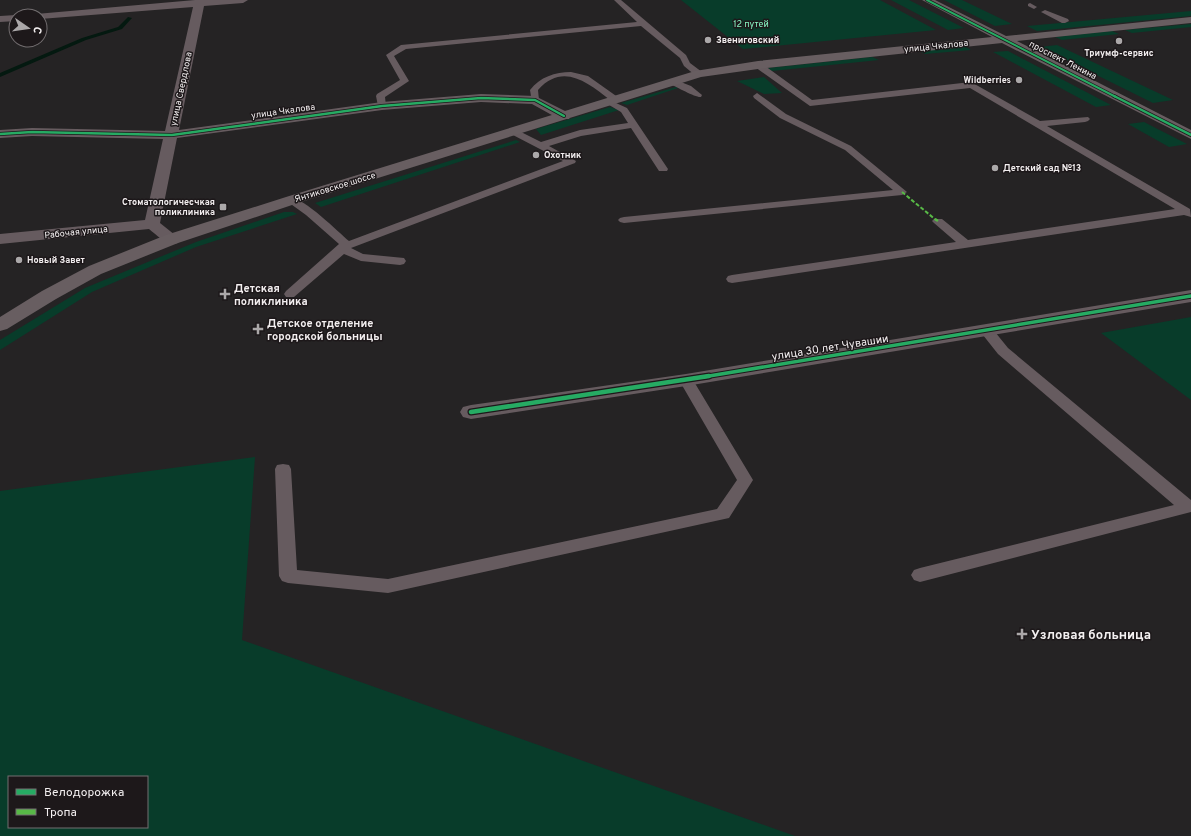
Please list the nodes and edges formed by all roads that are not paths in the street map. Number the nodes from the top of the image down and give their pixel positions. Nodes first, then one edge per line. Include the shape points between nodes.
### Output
1 (243, 0) edge
2 (617, 0) edge
3 (927, 0) edge
4 (200, 2) edge
5 (1046, 12) dead end
6 (48, 15) edge
7 (1191, 20) edge
8 (1065, 21) dead end
9 (643, 24) junction
10 (1004, 39) junction
11 (758, 65) junction
12 (699, 74) junction
13 (678, 80) junction
14 (698, 95) dead end
15 (757, 96) dead end
16 (535, 100) junction
17 (612, 101) junction
18 (382, 106) junction
19 (564, 116) junction
20 (1085, 119) dead end
21 (1040, 124) junction
22 (635, 125) junction
23 (514, 132) junction
24 (0, 134) edge
25 (172, 135) junction
26 (1191, 135) edge
27 (541, 145) junction
28 (663, 169) dead end
29 (292, 200) junction
30 (1188, 212) edge
31 (624, 220) dead end
32 (938, 221) dead end
33 (152, 224) junction
34 (0, 239) edge
35 (172, 239) junction
36 (966, 244) junction
37 (341, 248) junction
38 (400, 261) dead end
39 (732, 279) dead end
40 (290, 294) dead end
41 (1191, 296) edge
42 (0, 325) edge
43 (986, 330) junction
44 (686, 380) junction
45 (471, 412) dead end
46 (283, 469) dead end
47 (920, 575) dead end

1 - 4 street
2 - 9 lane
3 - 10 main road, проспект Ленина
4 - 6 street
4 - 25 street, улица Свердлова
5 - 8 lane
7 - 10 main road, улица Чкалова
9 - 12 lane via 684,57 687,64
9 - 18 lane via 404,47 390,55 404,81 380,96
10 - 11 main road, улица Чкалова
10 - 26 main road, проспект Ленина
11 - 12 main road, улица Чкалова
11 - 21 lane via 810,103 971,85
12 - 13 main road, улица Чкалова
13 - 14 lane
13 - 17 main road, Янтиковское шоссе
15 - 31 lane via 783,116 848,148 902,192
16 - 17 lane via 534,90 539,83 550,77 574,75 584,77
16 - 18 street, улица Чкалова via 481,98
16 - 19 street, улица Чкалова
17 - 19 main road, Янтиковское шоссе
17 - 22 lane via 624,110
18 - 25 street, улица Чкалова
19 - 23 main road, Янтиковское шоссе
20 - 21 lane
21 - 30 lane
22 - 27 lane via 580,133
22 - 28 lane
23 - 27 lane
23 - 29 main road, Янтиковское шоссе
24 - 25 street, улица Чкалова via 32,132
25 - 33 street, улица Свердлова
27 - 37 lane via 571,161
29 - 35 main road, Янтиковское шоссе
29 - 37 lane via 347,245
30 - 36 lane
32 - 36 lane
33 - 34 street, Рабочая улица
33 - 35 street
35 - 42 main road, Янтиковское шоссе via 96,270
36 - 39 lane
37 - 38 lane via 361,257
37 - 40 lane
41 - 43 street, улица 30 лет Чувашии
43 - 44 street, улица 30 лет Чувашии
43 - 47 lane via 1003,351 1188,507
44 - 45 street, улица 30 лет Чувашии
44 - 46 lane via 745,480 724,514 388,586 365,584 288,576

